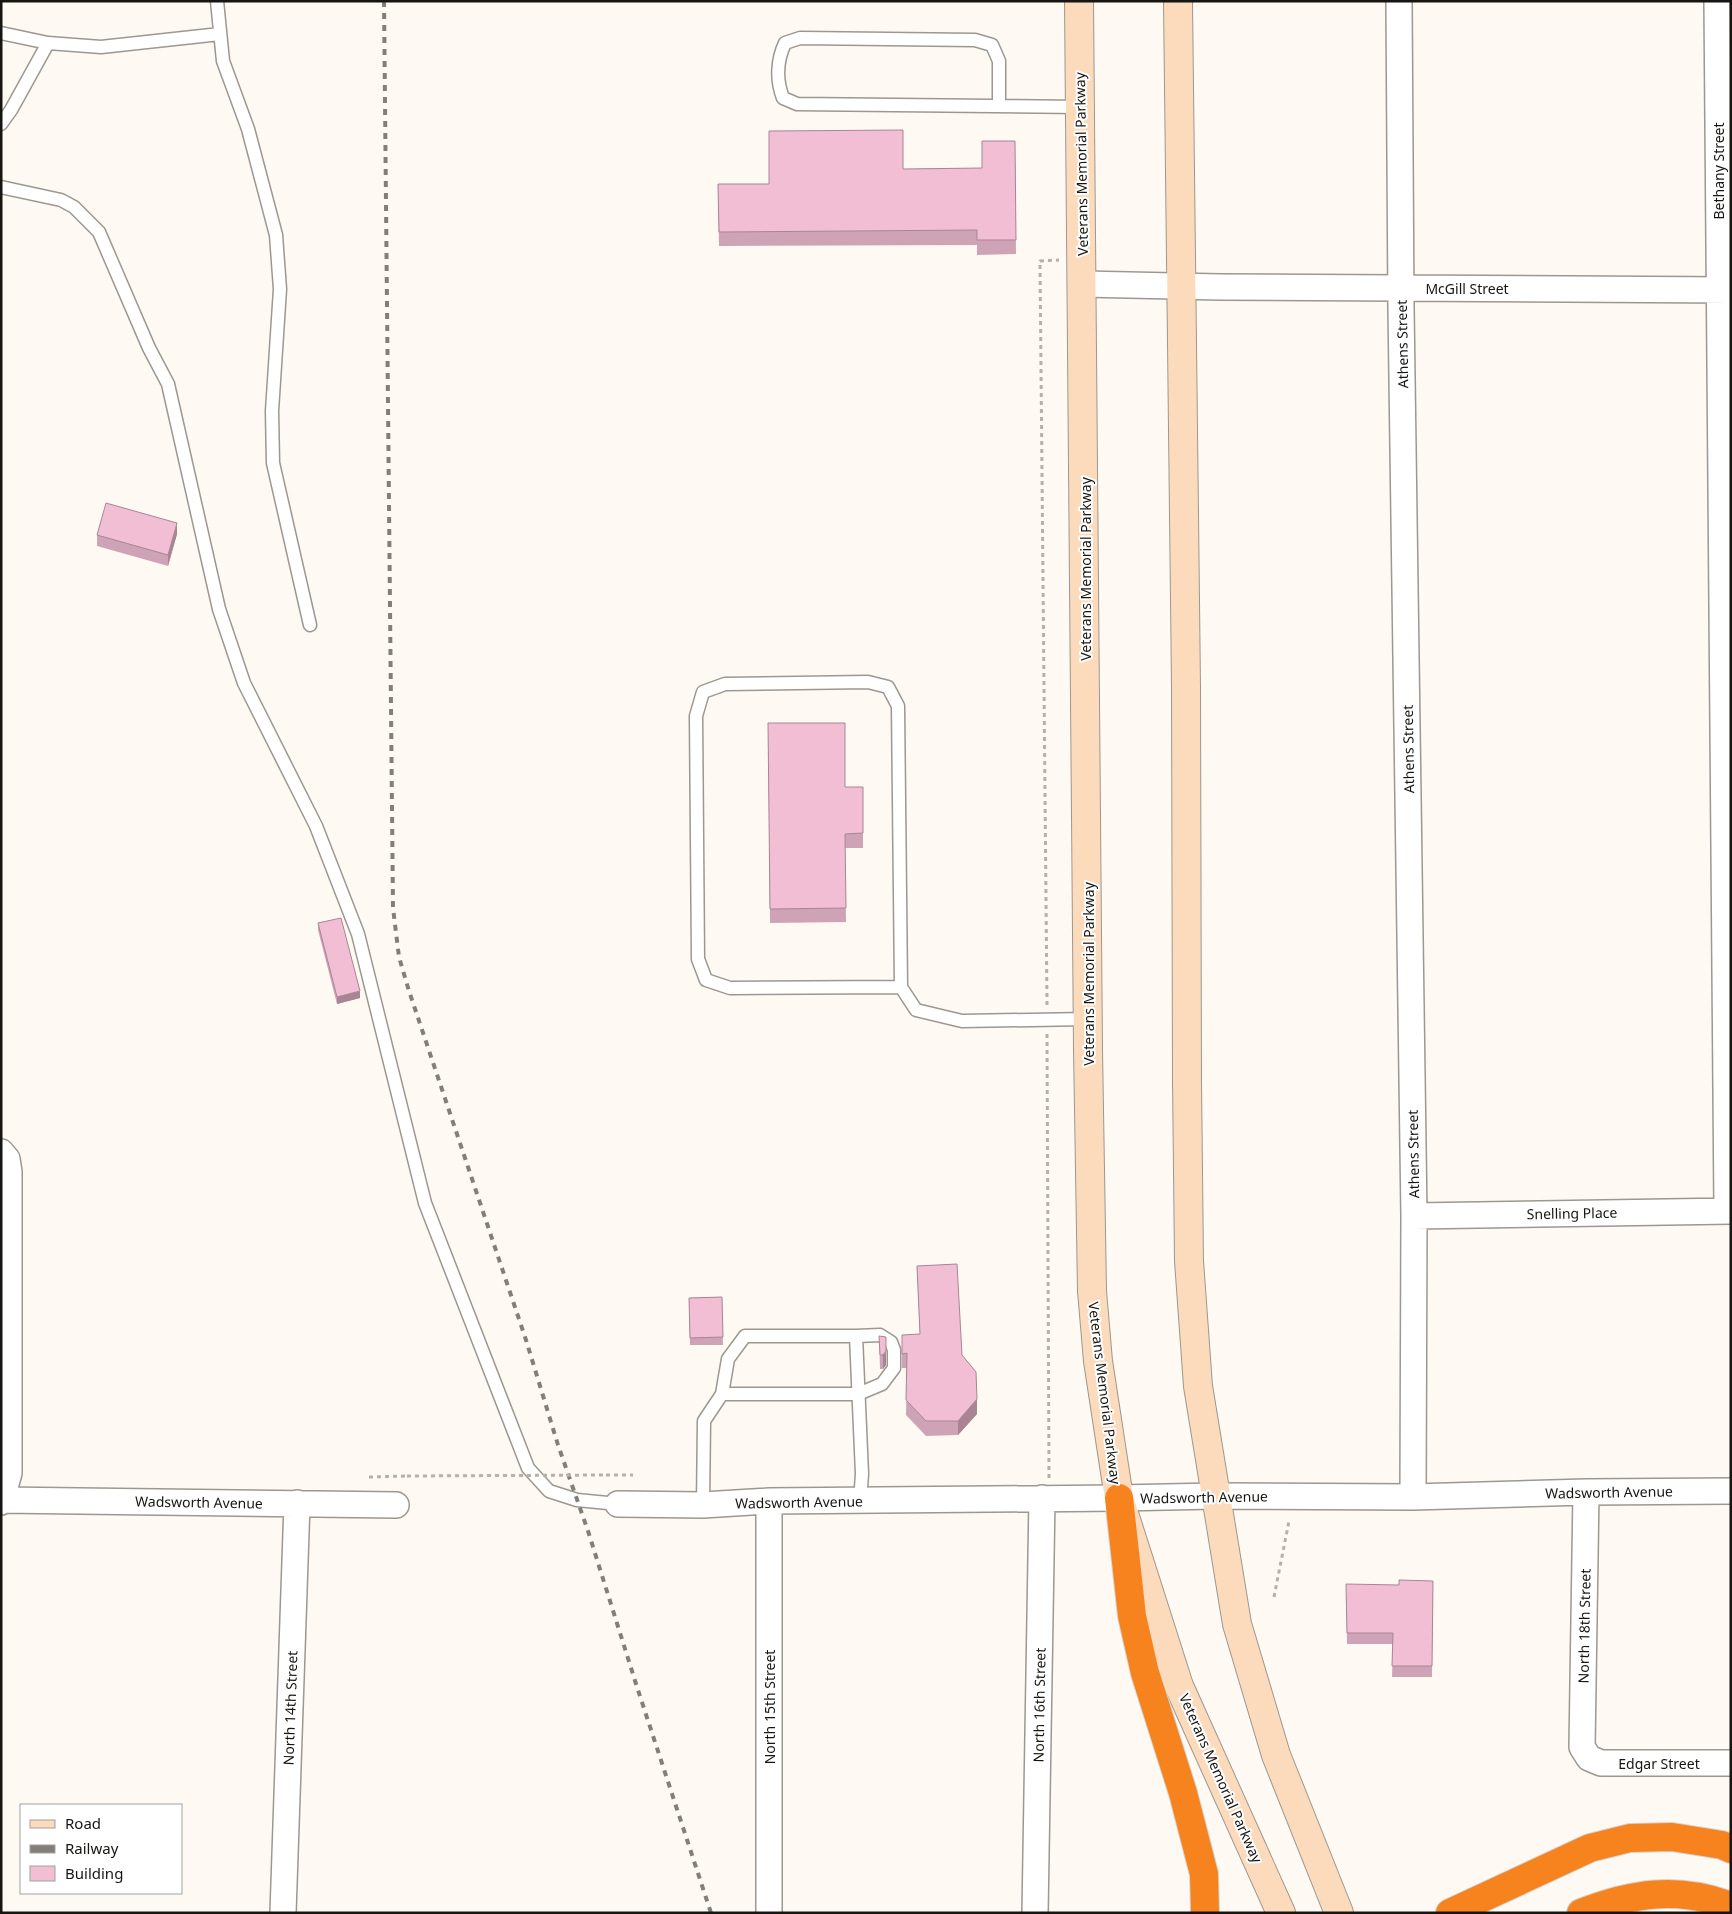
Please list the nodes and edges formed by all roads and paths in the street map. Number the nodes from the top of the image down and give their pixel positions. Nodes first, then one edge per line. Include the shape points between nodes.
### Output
1 (217, 1) edge
2 (1079, 1) edge
3 (1178, 1) edge
4 (1399, 1) edge
5 (1717, 1) edge
6 (1, 33) edge
7 (220, 34) junction
8 (48, 43) junction
9 (999, 106) junction
10 (1080, 107) junction
11 (1, 124) edge
12 (1, 187) edge
13 (1067, 260) dead end
14 (1082, 284) junction
15 (1180, 287) junction
16 (1401, 288) junction
17 (1725, 290) edge
18 (310, 626) dead end
19 (1728, 940) edge
20 (901, 987) junction
21 (1088, 1019) junction
22 (1047, 1020) junction
23 (1728, 1081) edge
24 (1, 1152) edge
25 (1729, 1211) edge
26 (1414, 1216) junction
27 (856, 1336) junction
28 (722, 1394) junction
29 (858, 1394) junction
30 (633, 1475) dead end
31 (369, 1477) dead end
32 (1731, 1491) edge
33 (1586, 1492) junction
34 (1215, 1496) junction
35 (1413, 1497) junction
36 (1042, 1498) junction
37 (1119, 1498) junction
38 (2, 1500) edge
39 (770, 1500) junction
40 (860, 1500) junction
41 (297, 1503) junction
42 (618, 1504) joint
43 (396, 1505) dead end
44 (703, 1505) junction
45 (1290, 1521) dead end
46 (1274, 1597) dead end
47 (1589, 1758) joint
48 (1731, 1763) edge
49 (1731, 1849) edge
50 (1731, 1906) edge
51 (283, 1913) edge
52 (769, 1913) edge
53 (1035, 1913) edge
54 (1205, 1913) edge
55 (1281, 1913) edge
56 (1339, 1913) edge
57 (1450, 1913) edge
58 (1581, 1913) edge

1 - 7 lane
2 - 10 street, Veterans Memorial Parkway
3 - 15 street
4 - 16 street, Athens Street
5 - 17 street, Bethany Street
6 - 8 lane
7 - 8 lane via 101,47
7 - 18 lane via 223,61 248,129 276,235 280,289 272,412 273,463
8 - 11 lane
9 - 9 lane via 797,104 783,98 778,86 779,54 785,43 800,38 975,40 992,45 999,61
9 - 10 lane
10 - 14 street, Veterans Memorial Parkway
12 - 42 lane via 61,200 74,207 99,232 168,384 219,609 244,683 316,826 358,934 426,1203 528,1468 549,1491 577,1500
13 - 22 path via 1040,261
14 - 15 street, McGill Street
14 - 21 street, Veterans Memorial Parkway
15 - 16 street, McGill Street
15 - 34 street via 1190,1261 1198,1386
16 - 17 street, McGill Street
16 - 26 street, Athens Street
17 - 19 street, Bethany Street
19 - 23 street, Bethany Street
20 - 20 lane via 898,706 888,687 868,682 725,684 703,692 696,716 697,940 698,959 706,980 730,988
20 - 22 lane via 916,1010 962,1021
21 - 22 lane
21 - 37 street, Veterans Memorial Parkway via 1092,1291 1098,1361
22 - 36 path via 1050,1474
23 - 25 street, Bethany Street
24 - 38 street via 7,1159 9,1172 9,1473
25 - 26 street, Snelling Place
26 - 35 street, Athens Street
27 - 28 lane via 745,1336 728,1359
27 - 29 lane
27 - 29 lane via 880,1335 891,1342 894,1350 894,1368 882,1384
28 - 29 lane
28 - 44 lane via 704,1421
29 - 40 lane
30 - 31 path, bridge
32 - 33 street, Wadsworth Avenue
33 - 35 street, Wadsworth Avenue
33 - 47 street, North 18th Street via 1582,1747
34 - 35 street, Wadsworth Avenue
34 - 37 street, Wadsworth Avenue
34 - 56 street via 1237,1624 1276,1755
36 - 37 street, Wadsworth Avenue
36 - 40 street, Wadsworth Avenue
36 - 53 street, North 16th Street
37 - 54 highway via 1132,1616 1204,1874
37 - 55 street, Veterans Memorial Parkway via 1179,1686
38 - 41 street, Wadsworth Avenue
39 - 40 street, Wadsworth Avenue
39 - 44 street, Wadsworth Avenue
39 - 52 street, North 15th Street
41 - 43 street, Wadsworth Avenue
41 - 51 street, North 14th Street
42 - 44 street, Wadsworth Avenue
45 - 46 path
47 - 48 street, Edgar Street via 1601,1763
49 - 57 highway via 1672,1837 1630,1838 1590,1848
50 - 58 highway via 1689,1895 1646,1894 1611,1901

